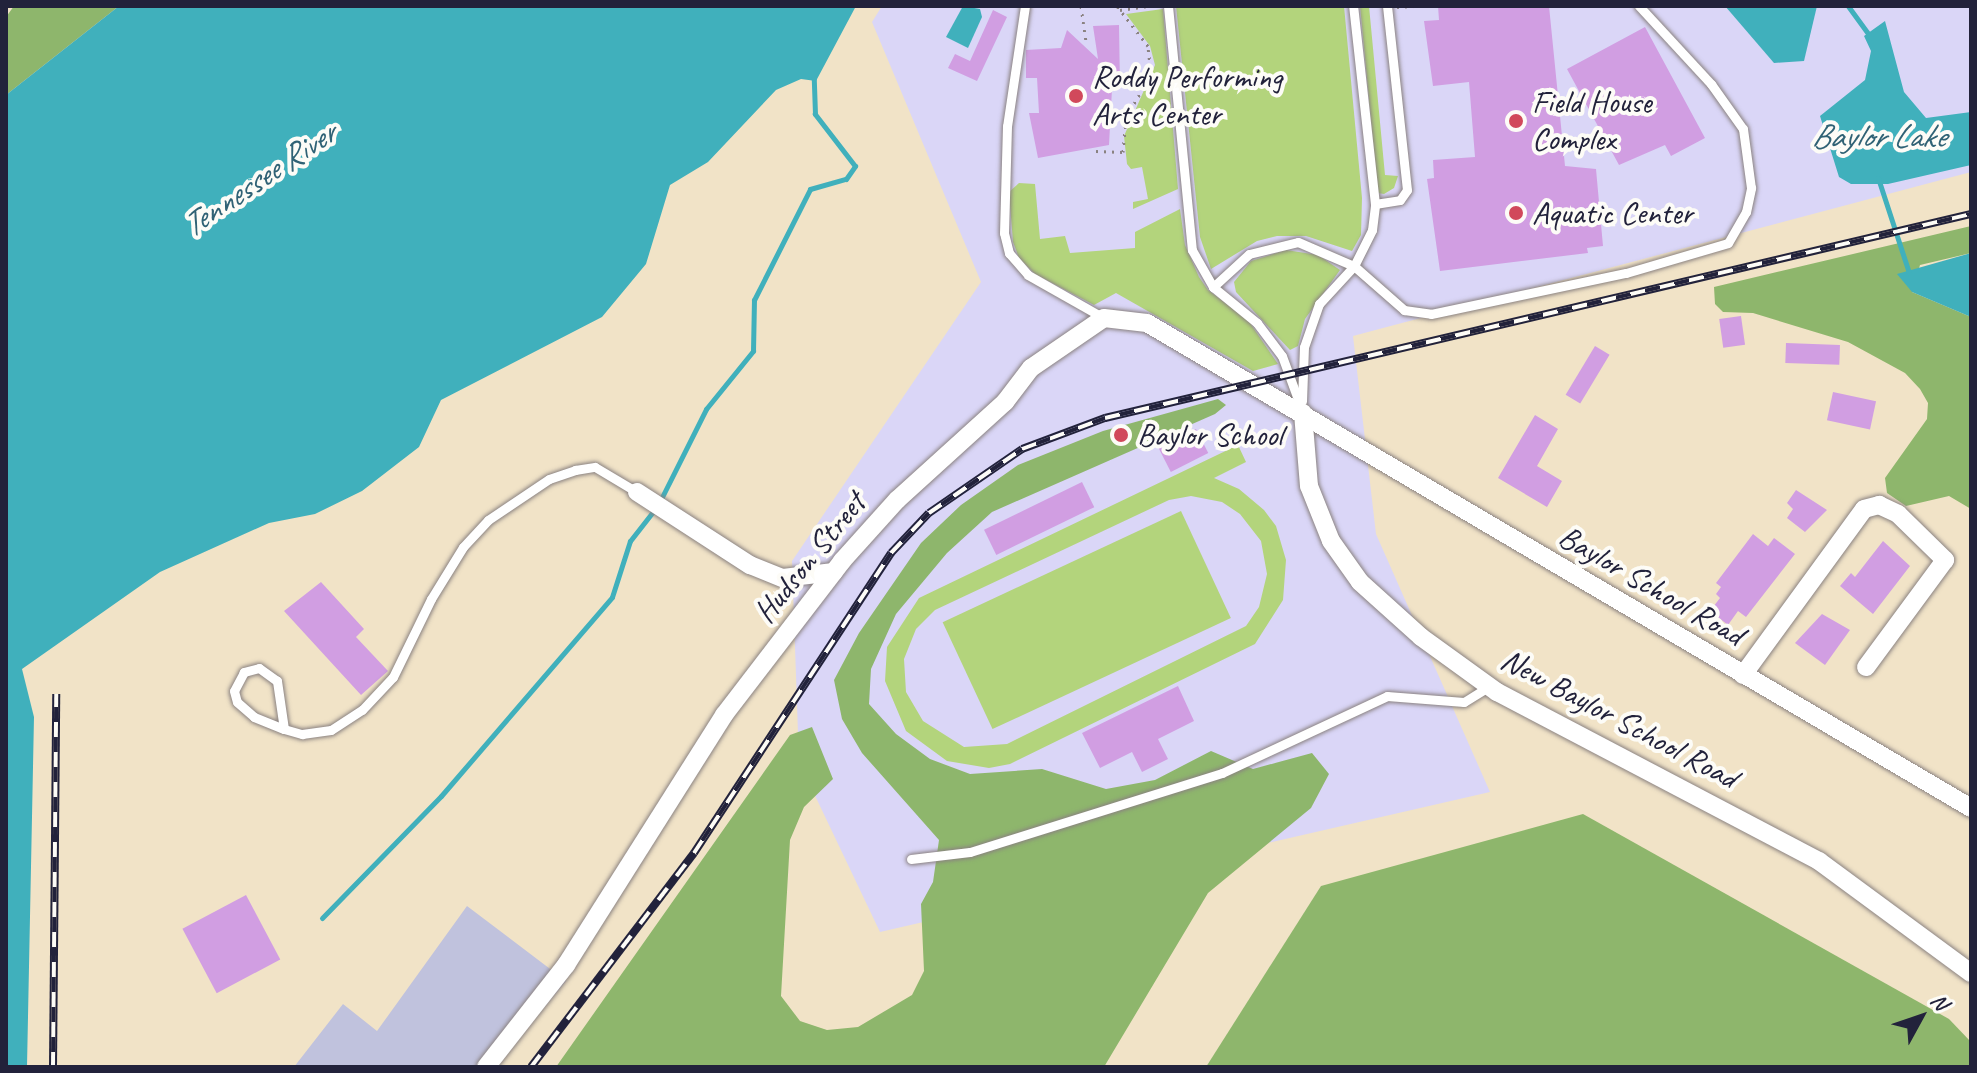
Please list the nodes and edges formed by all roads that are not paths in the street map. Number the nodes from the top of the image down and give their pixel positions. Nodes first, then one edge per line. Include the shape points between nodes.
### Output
1 (1025, 6) edge
2 (1168, 6) edge
3 (1353, 6) edge
4 (1387, 6) edge
5 (1639, 6) edge
6 (1375, 204) junction
7 (1354, 266) junction
8 (1213, 287) junction
9 (1104, 318) junction
10 (1303, 413) junction
11 (637, 492) joint
12 (834, 572) junction
13 (1866, 667) dead end
14 (1743, 675) junction
15 (1490, 686) junction
16 (284, 729) junction
17 (1971, 808) edge
18 (911, 859) dead end
19 (1971, 973) edge
20 (486, 1067) edge

1 - 9 lane via 1007,126 1002,216 1006,243 1028,275
2 - 8 lane via 1192,250
3 - 6 lane
4 - 6 lane via 1407,190 1400,200
5 - 7 lane via 1711,84 1743,129 1751,188 1746,212 1728,243 1626,273 1416,315 1393,303
6 - 7 lane via 1372,230
7 - 8 lane via 1315,245 1286,244 1249,254
7 - 10 lane via 1319,304 1301,370
8 - 10 lane via 1257,323 1282,356
9 - 10 street via 1147,323
9 - 12 street, Hudson Street via 1031,368 1005,402 897,500
10 - 14 street, Baylor School Road
10 - 15 street, New Baylor School Road via 1309,486 1331,541 1370,591 1421,637
11 - 12 street via 750,565 783,578
11 - 16 lane via 595,467 549,479 488,520 463,547 393,677 362,710 331,730 302,734
12 - 20 street, Hudson Street via 724,715 566,965
13 - 14 street via 1945,560 1898,514 1879,505 1864,509
14 - 17 street, Baylor School Road
15 - 18 lane via 1464,702 1387,696 1222,773 1154,797 970,852
15 - 19 street, New Baylor School Road via 1610,755 1819,861
16 - 16 lane via 277,681 259,668 244,672 235,684 237,702 254,717

